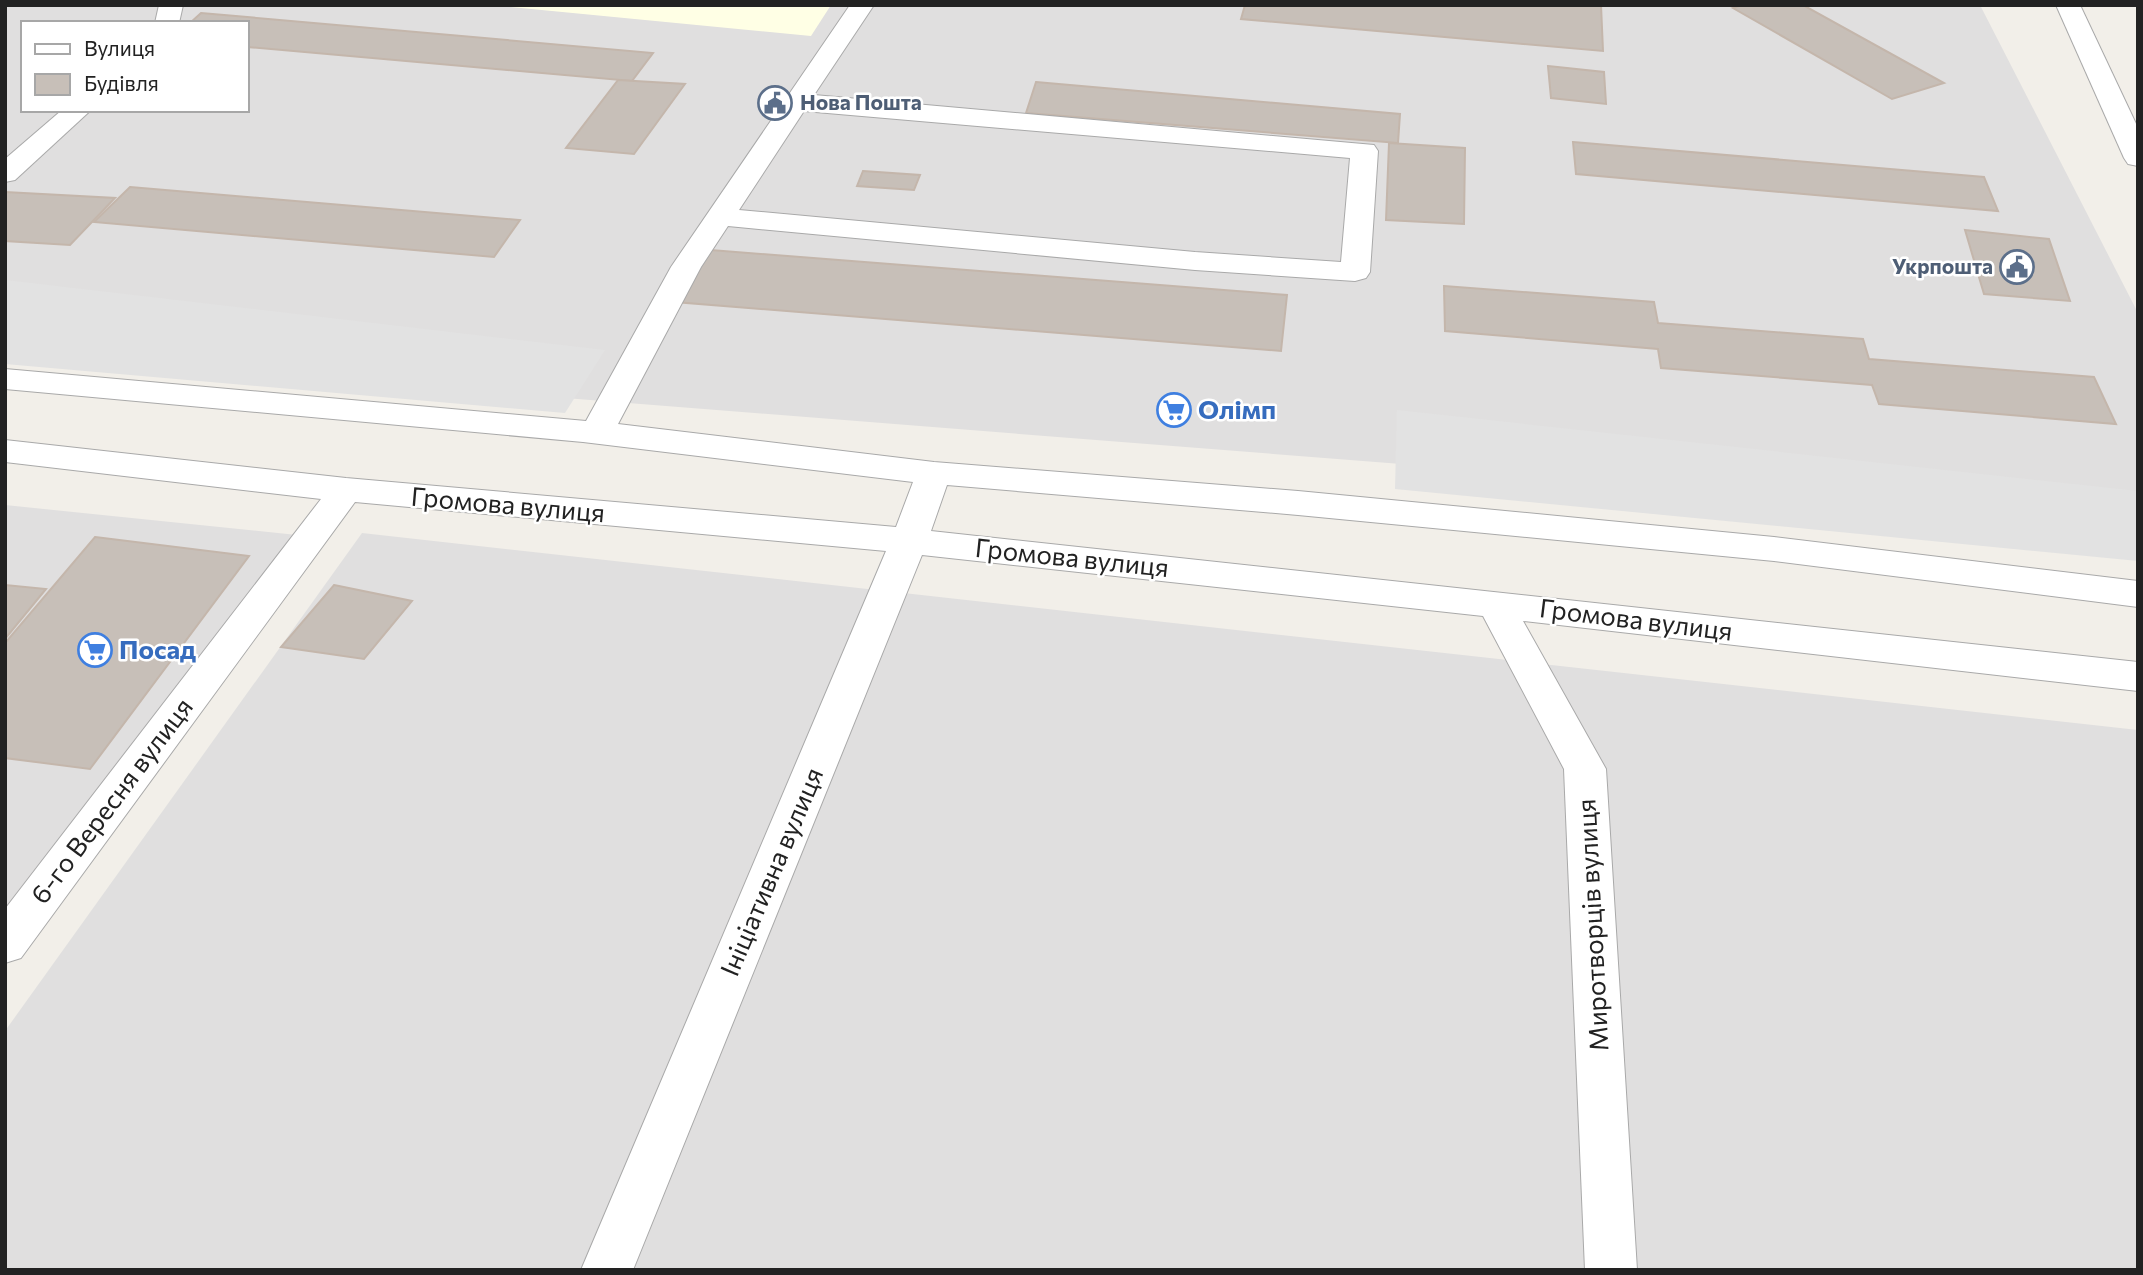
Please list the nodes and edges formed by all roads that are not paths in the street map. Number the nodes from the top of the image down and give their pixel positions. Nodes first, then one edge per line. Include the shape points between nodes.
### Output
1 (862, 5) edge
2 (2068, 5) edge
3 (798, 102) junction
4 (76, 112) edge
5 (2138, 158) edge
6 (5, 174) edge
7 (721, 217) junction
8 (5, 379) edge
9 (597, 432) junction
10 (5, 451) edge
11 (934, 473) junction
12 (346, 490) junction
13 (909, 541) junction
14 (2138, 594) edge
15 (1495, 604) junction
16 (2138, 677) edge
17 (5, 944) edge
18 (607, 1270) edge
19 (1611, 1270) edge

1 - 3 street
2 - 5 street
3 - 7 street
3 - 7 street via 1364,151 1355,272
4 - 6 street
7 - 9 street via 686,267
8 - 9 street
9 - 11 street
10 - 12 street, Громова вулиця
11 - 13 street, Ініціативна вулиця
11 - 14 street via 1773,549
12 - 13 street, Громова вулиця
12 - 17 street, 6-го Вересня вулиця
13 - 15 street, Громова вулиця
13 - 18 street, Ініціативна вулиця
15 - 16 street, Громова вулиця
15 - 19 street, Миротворців вулиця via 1585,769

